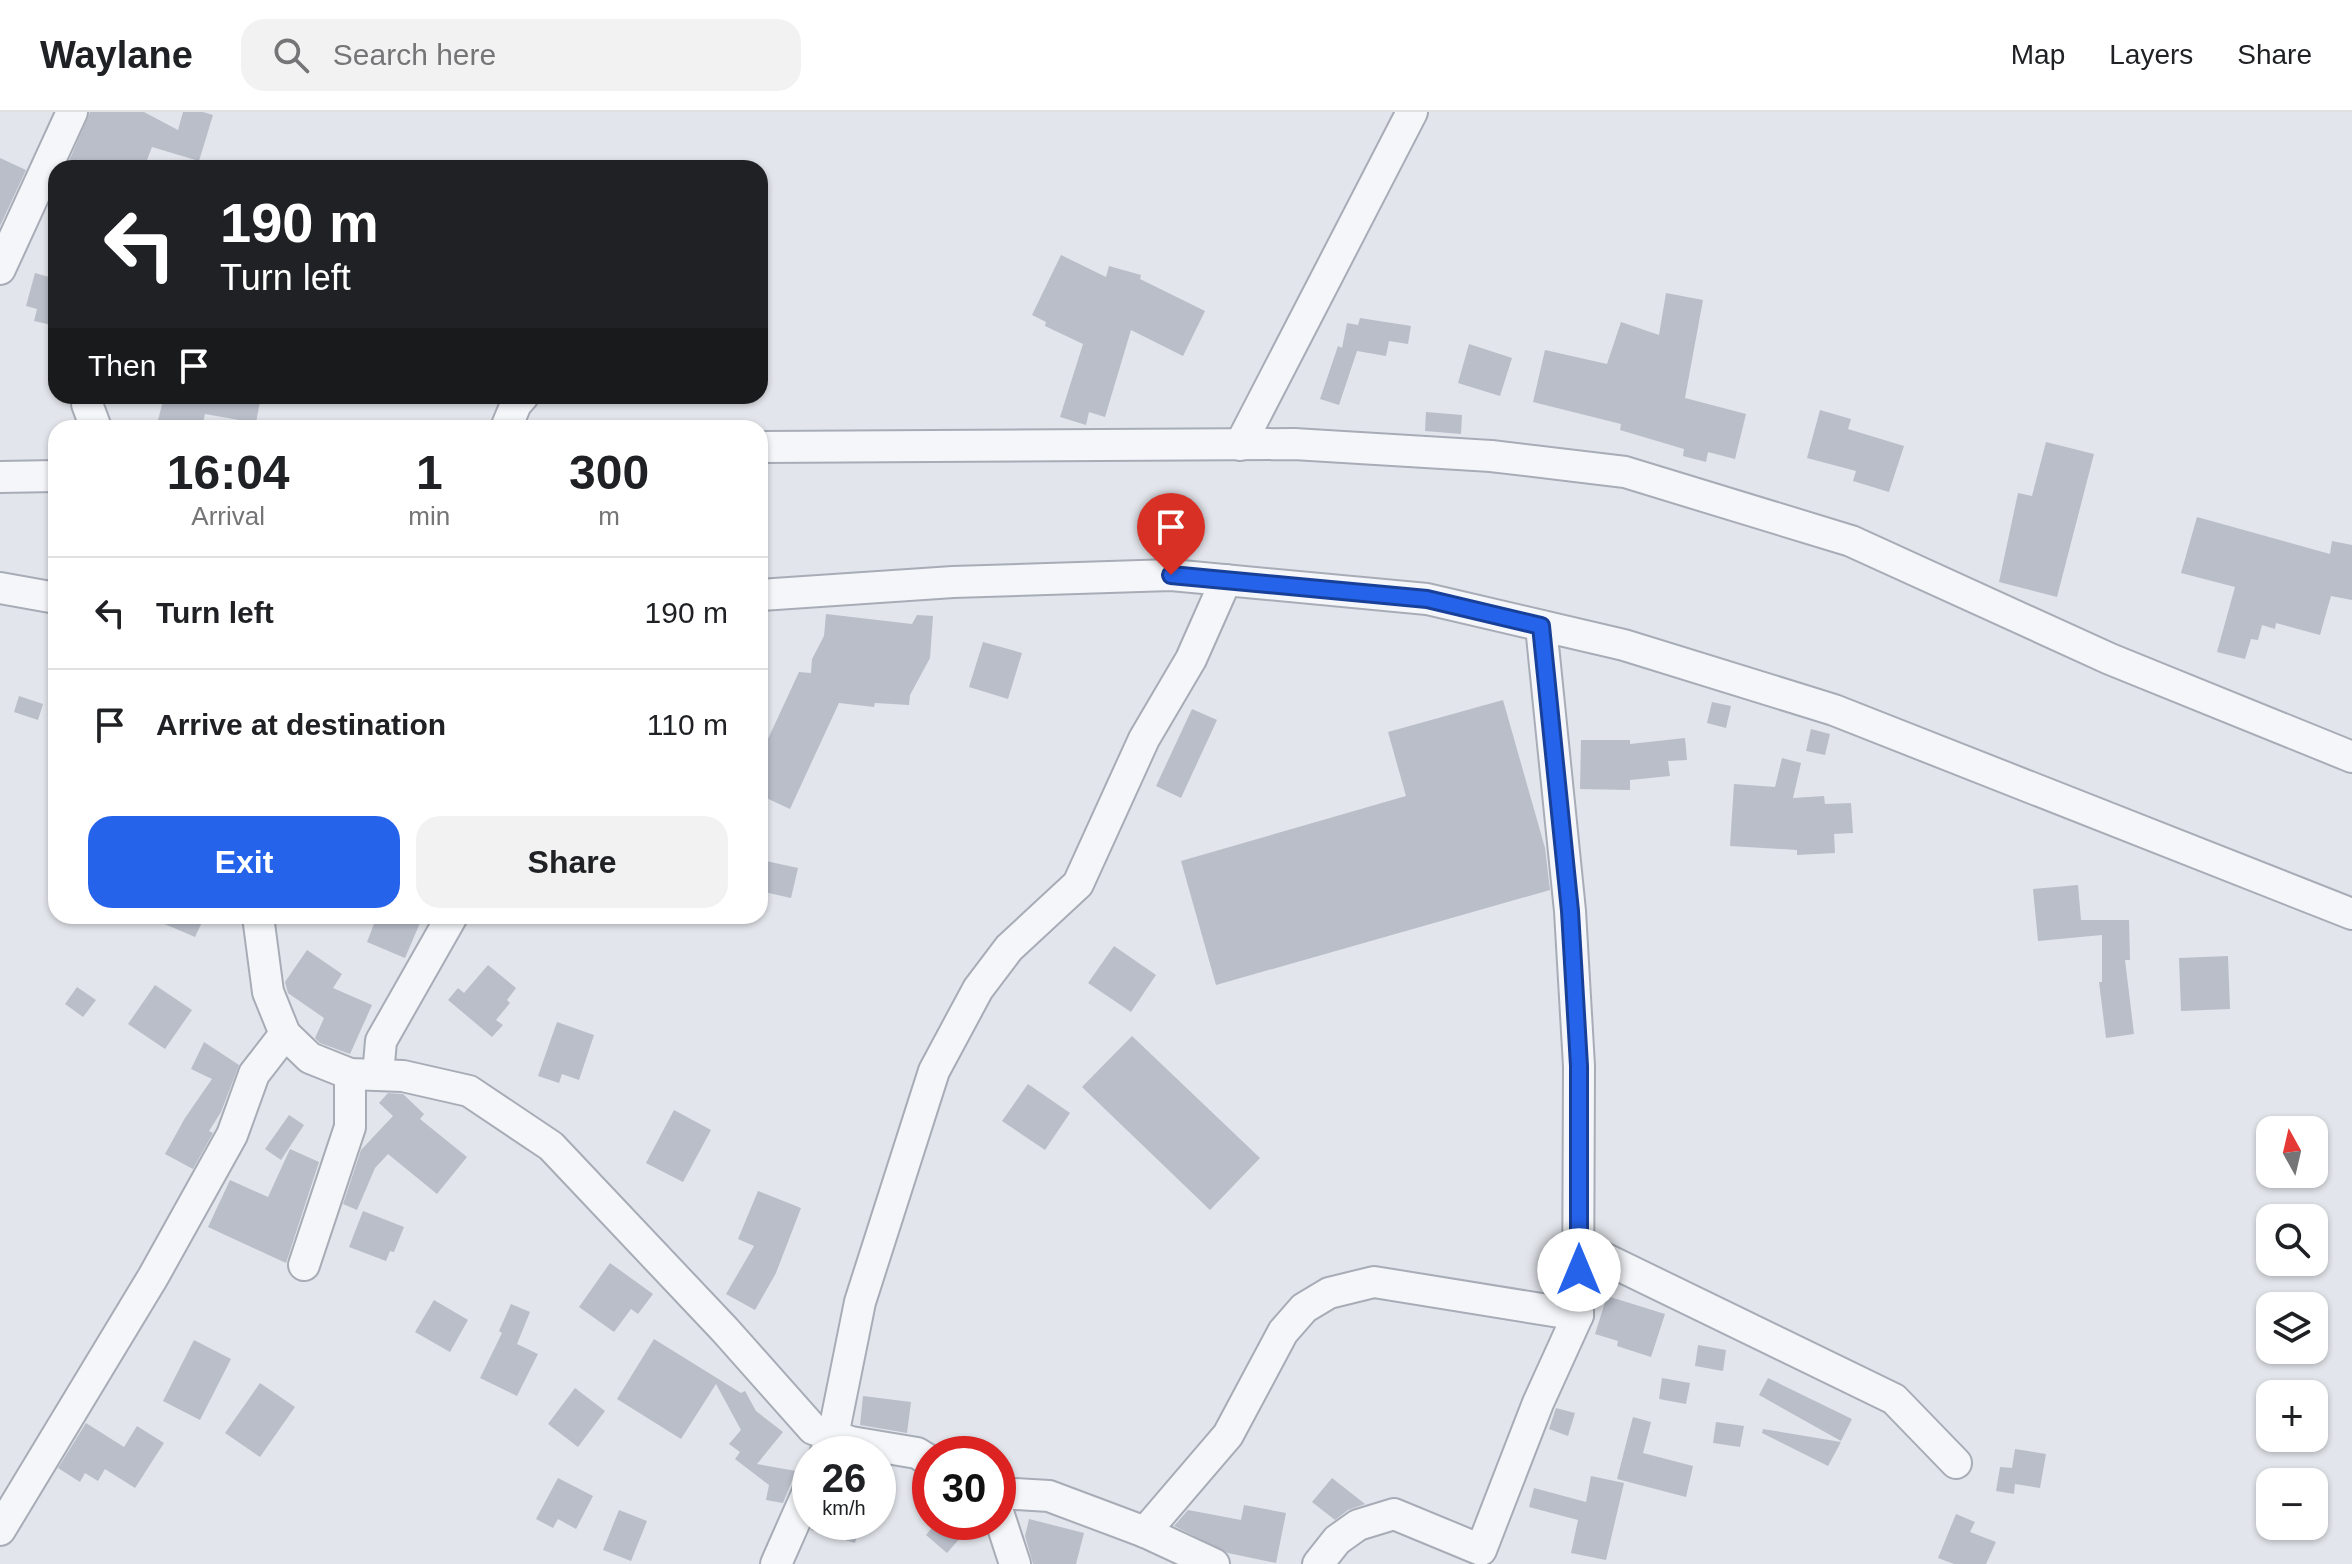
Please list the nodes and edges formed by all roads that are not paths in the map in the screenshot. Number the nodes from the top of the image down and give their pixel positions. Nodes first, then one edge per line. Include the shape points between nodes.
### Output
1 (72, 112) edge
2 (1412, 112) edge
3 (50, 160) edge
4 (48, 164) edge
5 (0, 269) edge
6 (1240, 445) junction
7 (768, 447) edge
8 (48, 476) edge
9 (0, 477) edge
10 (1226, 580) junction
11 (0, 588) edge
12 (768, 594) edge
13 (48, 597) edge
14 (1541, 626) junction
15 (2352, 757) edge
16 (2352, 914) edge
17 (259, 924) edge
18 (447, 924) edge
19 (285, 1034) junction
20 (364, 1075) junction
21 (1579, 1246) junction
22 (304, 1265) dead end
23 (1578, 1315) junction
24 (820, 1436) edge
25 (831, 1436) edge
26 (1956, 1463) dead end
27 (1016, 1494) edge
28 (792, 1528) edge
29 (0, 1530) edge
30 (1145, 1532) junction
31 (1007, 1540) edge
32 (776, 1564) edge
33 (1015, 1564) edge
34 (1214, 1564) edge
35 (1318, 1564) edge

1 - 3 street
2 - 6 street
4 - 5 street
6 - 7 street
6 - 15 street via 1491,456 1625,472 1851,541 2110,659
8 - 9 street
10 - 12 street via 1171,575
10 - 14 street via 1427,599
10 - 25 street via 1191,659 1144,739 1078,884 1009,948 978,989 934,1071 860,1302
11 - 13 street
14 - 16 street via 1624,645 1834,710
14 - 21 street via 1570,911 1579,1066
17 - 19 street via 268,992
18 - 20 street
19 - 20 street via 310,1058
19 - 29 street via 254,1074 232,1135 153,1277
20 - 22 street
20 - 24 street via 403,1076 469,1091 551,1146
21 - 23 street
21 - 26 street via 1894,1399
23 - 30 street via 1374,1282 1329,1293 1304,1308 1283,1332 1228,1435
23 - 35 street via 1481,1550 1394,1514 1358,1525
27 - 30 street via 1049,1496
28 - 32 street
30 - 34 street
31 - 33 street

